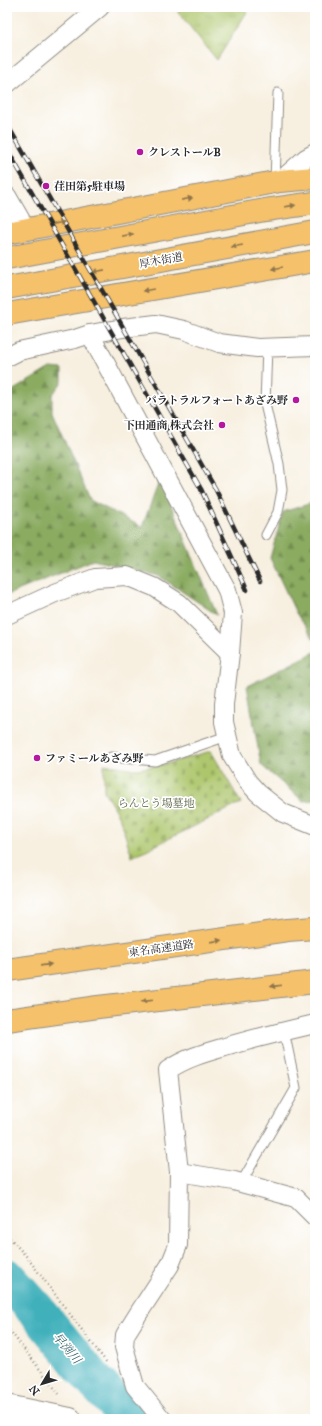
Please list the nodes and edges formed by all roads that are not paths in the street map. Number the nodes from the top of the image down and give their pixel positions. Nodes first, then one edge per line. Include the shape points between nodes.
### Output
1 (100, 7) edge
2 (7, 84) edge
3 (278, 93) dead end
4 (315, 153) edge
5 (315, 178) edge
6 (278, 182) junction
7 (7, 196) edge
8 (315, 203) edge
9 (17, 231) edge
10 (315, 232) edge
11 (7, 258) edge
12 (315, 261) edge
13 (7, 288) edge
14 (7, 314) edge
15 (90, 334) junction
16 (315, 346) edge
17 (267, 347) junction
18 (7, 356) edge
19 (266, 535) dead end
20 (7, 614) edge
21 (230, 653) junction
22 (227, 736) junction
23 (111, 757) dead end
24 (315, 826) edge
25 (315, 928) edge
26 (7, 970) edge
27 (315, 982) edge
28 (7, 1020) edge
29 (315, 1024) edge
30 (284, 1031) junction
31 (179, 1172) junction
32 (241, 1183) junction
33 (315, 1217) edge
34 (7, 1406) edge
35 (67, 1410) edge
36 (162, 1419) edge

1 - 2 street
3 - 6 lane
4 - 6 street
5 - 6 highway
9 -> 6 highway
7 - 9 street
11 -> 8 highway via 264,210
10 -> 13 highway, 厚木街道
12 -> 14 highway
15 - 17 street via 156,324 184,330 219,343
15 - 18 street
15 - 21 street via 227,590 233,613
16 - 17 street
17 - 19 lane via 265,404 279,464 282,490 278,512
20 - 21 street via 95,578 127,576 154,586 179,603
21 - 22 street via 224,704
22 - 23 lane via 155,761
22 - 24 street via 232,756 258,793 283,813
26 -> 25 highway, 東名高速道路
27 -> 28 highway
29 - 30 street
30 - 31 street via 200,1054 168,1070
30 - 32 lane via 296,1088
31 - 32 street
31 - 36 street via 178,1245 170,1265 126,1335 124,1347 135,1386
32 - 33 street via 296,1198
34 - 35 street

